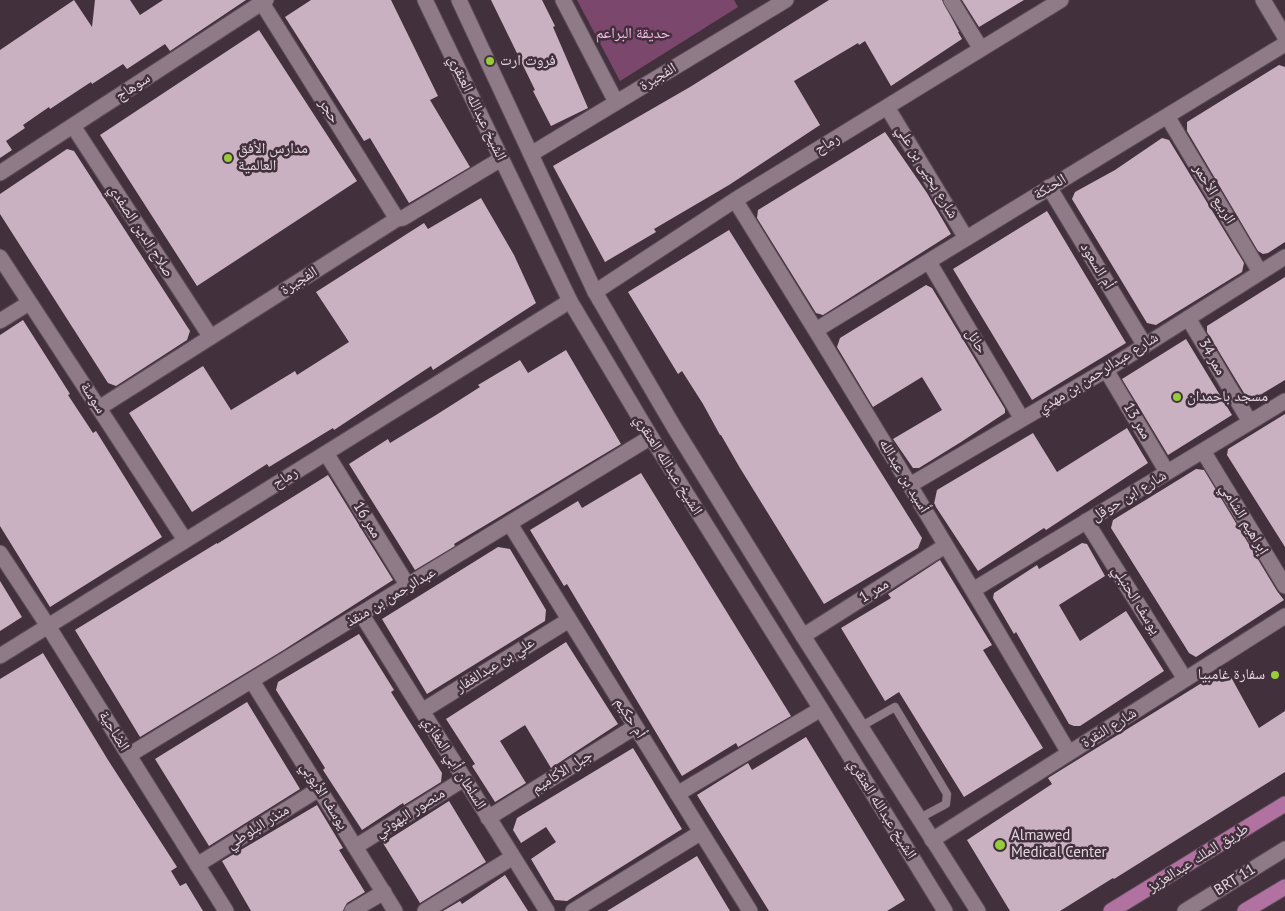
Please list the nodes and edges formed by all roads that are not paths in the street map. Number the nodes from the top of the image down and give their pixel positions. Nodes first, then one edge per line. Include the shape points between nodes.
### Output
1 (425, 0) edge
2 (459, 0) edge
3 (564, 0) edge
4 (756, 0) edge
5 (786, 0) edge
6 (952, 0) edge
7 (1061, 0) edge
8 (1263, 0) edge
9 (264, 1) edge
10 (764, 13) junction
11 (1285, 37) edge
12 (1285, 44) edge
13 (981, 49) junction
14 (616, 102) junction
15 (887, 107) junction
16 (1167, 116) junction
17 (73, 126) junction
18 (530, 154) junction
19 (501, 159) junction
20 (0, 173) edge
21 (1050, 188) junction
22 (735, 200) junction
23 (397, 219) junction
24 (966, 238) junction
25 (0, 257) edge
26 (1285, 257) edge
27 (929, 262) junction
28 (1260, 272) junction
29 (595, 292) junction
30 (570, 301) junction
31 (30, 303) junction
32 (1188, 318) junction
33 (0, 321) edge
34 (816, 330) junction
35 (210, 336) junction
36 (1144, 344) junction
37 (1106, 370) junction
38 (1285, 401) edge
39 (99, 408) junction
40 (1022, 419) junction
41 (1250, 422) junction
42 (651, 438) junction
43 (1203, 451) junction
44 (326, 453) junction
45 (1168, 472) junction
46 (910, 485) junction
47 (1086, 522) junction
48 (510, 524) junction
49 (185, 540) junction
50 (945, 546) junction
51 (0, 553) edge
52 (408, 586) junction
53 (1285, 586) edge
54 (973, 590) junction
55 (362, 615) junction
56 (1285, 616) edge
57 (569, 620) junction
58 (48, 626) junction
59 (803, 636) junction
60 (0, 656) edge
61 (1185, 679) junction
62 (252, 681) junction
63 (821, 709) junction
64 (422, 711) junction
65 (635, 727) junction
66 (860, 727) junction
67 (1069, 753) junction
68 (129, 755) junction
69 (464, 779) junction
70 (319, 789) junction
71 (678, 794) junction
72 (1285, 804) edge
73 (488, 818) junction
74 (918, 819) junction
75 (700, 832) junction
76 (932, 840) junction
77 (355, 847) junction
78 (1285, 849) edge
79 (513, 857) junction
80 (197, 865) junction
81 (1285, 887) edge
82 (384, 892) junction
83 (223, 910) edge
84 (352, 911) edge
85 (395, 911) edge
86 (425, 911) edge
87 (547, 911) edge
88 (573, 911) edge
89 (750, 911) edge
90 (945, 911) edge
91 (978, 911) edge
92 (1111, 911) edge
93 (1185, 911) edge
94 (1244, 911) edge

1 - 19 street, الشيخ عبدالله العنقري
2 - 18 street, الشيخ عبدالله العنقري
3 - 14 street
4 - 10 street
5 - 10 street, الفجيرة
6 - 13 street
7 - 13 street, رماح
8 - 11 street
9 - 17 street, سوهاج
9 - 23 street, حجر
10 - 14 street, الفجيرة
12 - 16 street, الحنكة
13 - 15 street, رماح
14 - 18 street, الفجيرة
15 - 22 street, رماح
15 - 24 street, شارع يحيى بن علي
16 - 21 street, الحنكة
16 - 28 street, الربيع الأحمر
17 - 20 street, سوهاج
17 - 35 street, صلاح الدين الصفدي
18 - 29 street, الشيخ عبدالله العنقري
19 - 23 street, الفجيرة
19 - 30 street, الشيخ عبدالله العنقري
21 - 24 street, الحنكة
21 - 36 street, أم السعود
22 - 29 street, رماح
22 - 34 street, أسيد بن عبدالله
23 - 35 street, الفجيرة
24 - 27 street, الحنكة
25 - 31 street, سوسة
26 - 28 street, شارع عبدالرحمن بن مهدي
27 - 34 street, الحنكة
27 - 40 street, حائل
28 - 32 street, شارع عبدالرحمن بن مهدي
29 - 59 street, الشيخ عبدالله العنقري
30 - 42 street, الشيخ عبدالله العنقري
30 - 44 street, رماح
31 - 33 street
31 - 39 street, سوسة
32 - 36 street, شارع عبدالرحمن بن مهدي
32 - 41 street, ممر 34
34 - 46 street, أسيد بن عبدالله
35 - 39 street, الفجيرة
36 - 37 street, شارع عبدالرحمن بن مهدي
37 - 40 street, شارع عبدالرحمن بن مهدي
37 - 45 street, ممر 13
38 - 41 street, شارع ابن حوقل
39 - 49 street, سوسة
40 - 46 street, شارع عبدالرحمن بن مهدي
41 - 43 street, شارع ابن حوقل
42 - 48 street, عبدالرحمن بن منقذ
42 - 63 street, الشيخ عبدالله العنقري
43 - 45 street, شارع ابن حوقل
43 - 53 street, إبراهيم الشامي
44 - 49 street, رماح
44 - 52 street, ممر 16
45 - 47 street, شارع ابن حوقل
46 - 50 street, أسيد بن عبدالله
47 - 54 street, شارع ابن حوقل
47 - 61 street, يوسف الحنبلي
48 - 52 street, عبدالرحمن بن منقذ
48 - 57 street, أم حكيم
49 - 58 street, رماح
50 - 54 street, أسيد بن عبدالله
50 - 59 street, ممر 1
51 - 58 street, الضاحية
52 - 55 street, عبدالرحمن بن منقذ
54 - 67 street, أسيد بن عبدالله
55 - 62 street, عبدالرحمن بن منقذ
55 - 64 street, السلطان أبي المغازي
56 - 61 street, شارع النقرة
57 - 64 street, علي بن عبدالغفار
57 - 65 street, أم حكيم
58 - 60 street, رماح
58 - 68 street, الضاحية
59 - 66 street, الشيخ عبدالله العنقري
61 - 67 street, شارع النقرة
62 - 68 street, عبدالرحمن بن منقذ
62 - 70 street, يوسف الأيوبي
63 - 71 street
63 - 90 street, الشيخ عبدالله العنقري
64 - 69 street, السلطان أبي المغازي
65 - 71 street, أم حكيم
65 - 73 street, جبل الأكاميم
66 - 74 street, الشيخ عبدالله العنقري
66 - 74 lane via 895,707 947,794 946,804
67 - 76 street, شارع النقرة
68 - 80 street, الضاحية
69 - 73 street, السلطان أبي المغازي
69 - 77 street, منصور البهوتي
70 - 77 street, يوسف الأيوبي
70 - 80 street, منذر البلوطي
71 - 75 street, أم حكيم
72 - 92 main road, طريق الملك عبدالعزيز
73 - 79 street, السلطان أبي المغازي
74 - 76 street, الشيخ عبدالله العنقري
75 - 88 street
75 - 89 street, أم حكيم
76 - 91 street, الشيخ عبدالله العنقري
77 - 82 street, يوسف الأيوبي
78 - 93 street, BRT 11
79 - 86 street
79 - 87 street, السلطان أبي المغازي
80 - 83 street, الضاحية
81 - 94 main road
82 - 84 street
82 - 85 street, يوسف الأيوبي

